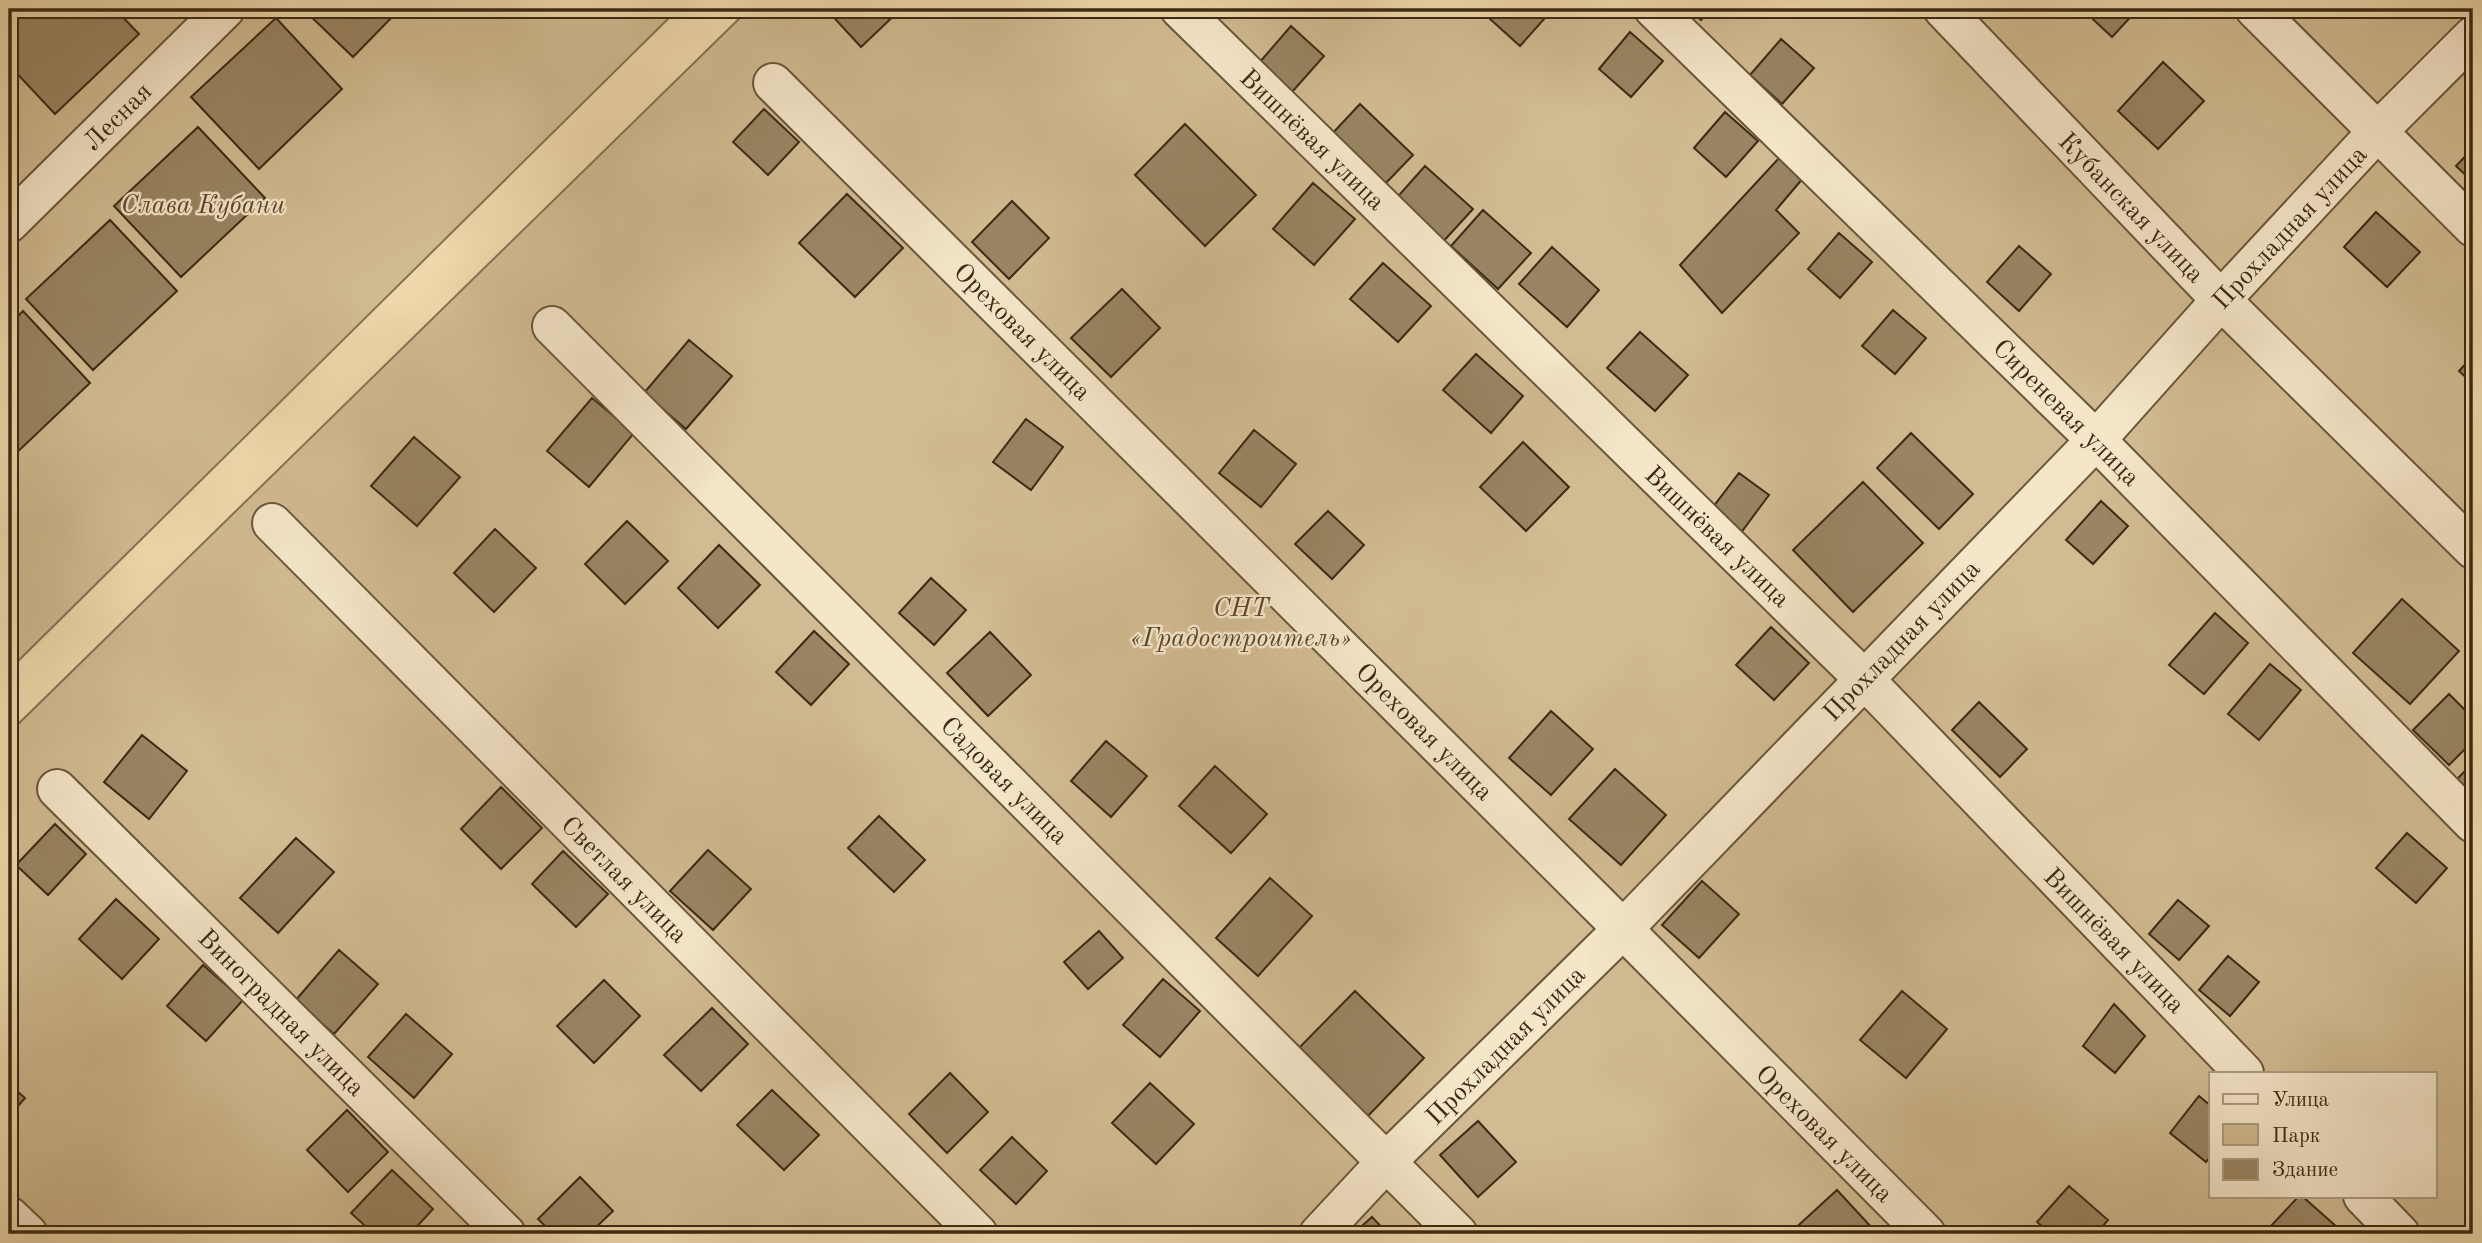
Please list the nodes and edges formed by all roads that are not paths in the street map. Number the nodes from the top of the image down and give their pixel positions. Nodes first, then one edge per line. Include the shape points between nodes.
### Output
1 (225, 9) edge
2 (1180, 9) edge
3 (1654, 9) edge
4 (1943, 9) edge
5 (2255, 9) edge
6 (2473, 36) edge
7 (773, 83) dead end
8 (2377, 132) junction
9 (9, 223) edge
10 (2473, 227) edge
11 (2221, 300) junction
12 (552, 326) dead end
13 (2096, 440) junction
14 (272, 523) dead end
15 (2473, 549) edge
16 (1863, 678) junction
17 (57, 789) dead end
18 (2473, 823) edge
19 (1623, 929) junction
20 (2243, 1072) edge
21 (1387, 1161) junction
22 (2364, 1198) edge
23 (9, 1216) edge
24 (28, 1234) edge
25 (506, 1234) edge
26 (978, 1234) edge
27 (1319, 1234) edge
28 (1458, 1234) edge
29 (1926, 1234) edge
30 (2400, 1234) edge

1 - 9 street, Лесная
2 - 16 street, Вишнёвая улица
3 - 13 street, Сиреневая улица
4 - 11 street, Кубанская улица
5 - 8 street
6 - 8 street, Прохладная улица
7 - 19 street, Ореховая улица
8 - 10 street
8 - 11 street, Прохладная улица
11 - 13 street, Прохладная улица
11 - 15 street, Кубанская улица
12 - 21 street, Садовая улица
13 - 16 street, Прохладная улица
13 - 18 street, Сиреневая улица
14 - 26 street, Светлая улица
16 - 19 street, Прохладная улица
16 - 20 street, Вишнёвая улица
17 - 25 street, Виноградная улица
19 - 21 street, Прохладная улица
19 - 29 street, Ореховая улица
21 - 27 street, Прохладная улица
21 - 28 street, Садовая улица
22 - 30 street
23 - 24 street

